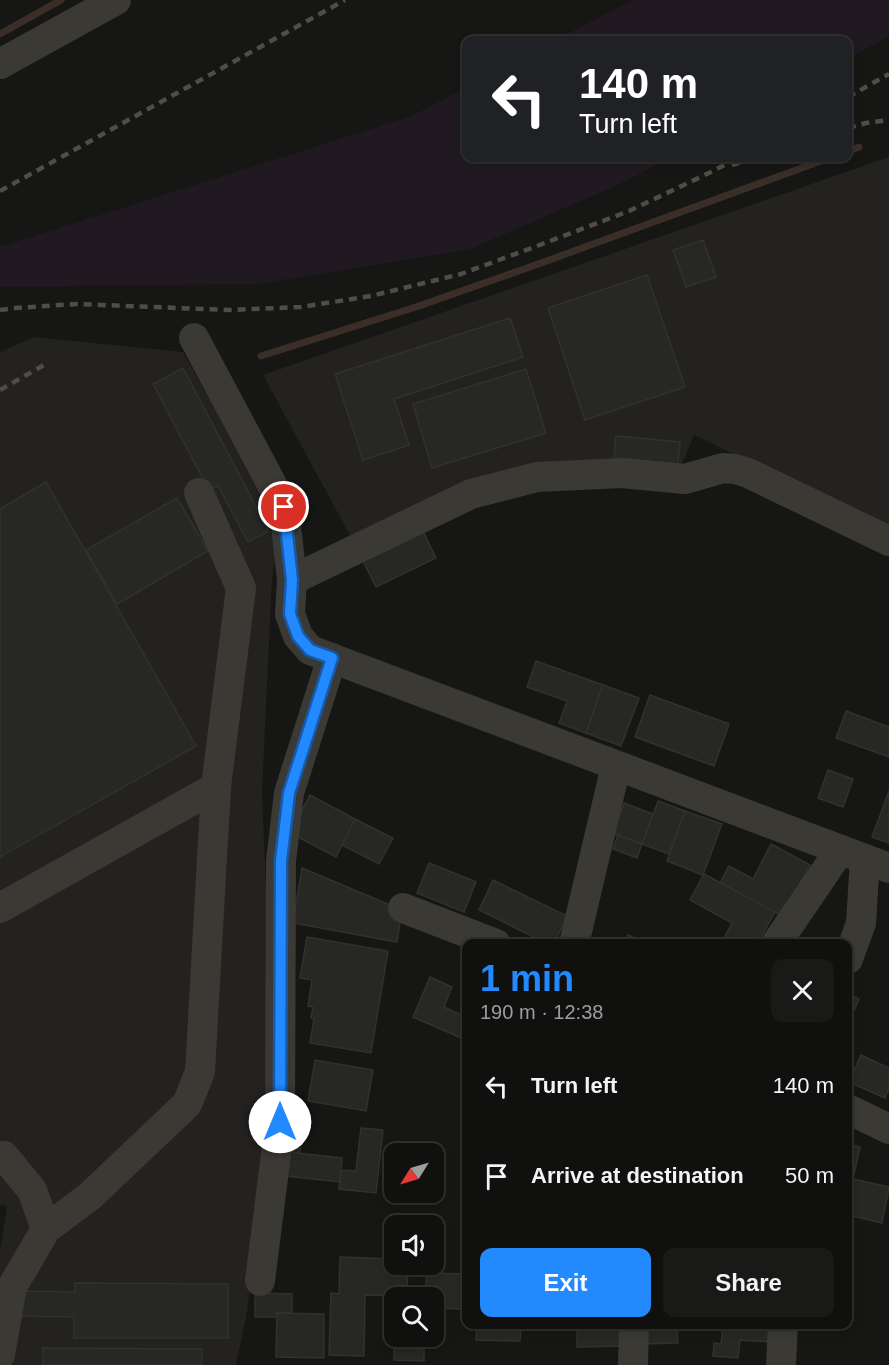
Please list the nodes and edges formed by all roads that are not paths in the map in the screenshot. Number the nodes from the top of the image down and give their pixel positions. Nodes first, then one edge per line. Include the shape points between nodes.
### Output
1 (116, 0) edge
2 (0, 64) edge
3 (194, 338) dead end
4 (199, 493) dead end
5 (889, 541) edge
6 (292, 580) junction
7 (332, 658) junction
8 (616, 766) junction
9 (216, 787) junction
10 (865, 859) edge
11 (0, 908) edge
12 (403, 908) dead end
13 (483, 939) edge
14 (575, 939) edge
15 (781, 939) edge
16 (852, 948) edge
17 (852, 1111) edge
18 (889, 1129) edge
19 (0, 1156) edge
20 (46, 1228) junction
21 (260, 1281) dead end
22 (634, 1329) edge
23 (783, 1329) edge
24 (0, 1355) edge
25 (633, 1365) edge
26 (781, 1365) edge

1 - 2 street
3 - 6 street via 284,507
4 - 9 street via 240,588
5 - 6 street via 735,469 723,468 685,479 622,473 537,477 471,494
6 - 7 street via 290,614 298,636 310,650
7 - 8 street
7 - 21 street via 289,793 286,816 281,861 280,1122
8 - 10 street
8 - 14 street
9 - 11 street
9 - 20 street via 200,1072 187,1104 90,1196
10 - 15 street
10 - 16 street via 861,923
12 - 13 street
17 - 18 street
19 - 20 street via 32,1190
20 - 24 street via 12,1287
22 - 25 street
23 - 26 street

